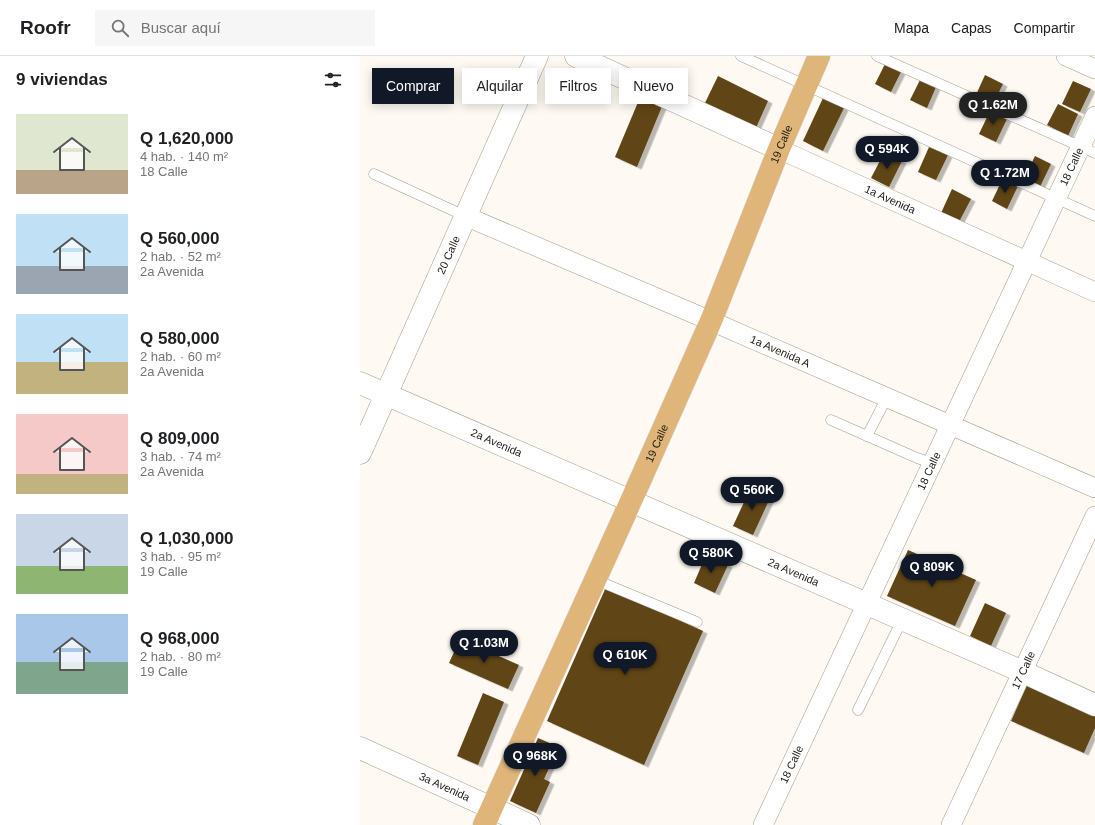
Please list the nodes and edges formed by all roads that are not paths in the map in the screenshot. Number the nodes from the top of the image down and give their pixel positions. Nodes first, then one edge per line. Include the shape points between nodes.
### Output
1 (537, 56) edge
2 (576, 56) edge
3 (741, 56) edge
4 (819, 56) edge
5 (877, 56) edge
6 (1066, 56) edge
7 (1095, 69) edge
8 (806, 86) junction
9 (1095, 116) edge
10 (779, 149) junction
11 (1088, 150) edge
12 (374, 174) dead end
13 (1056, 198) junction
14 (465, 216) junction
15 (1095, 216) edge
16 (1027, 261) junction
17 (1095, 292) edge
18 (711, 321) junction
19 (360, 383) edge
20 (386, 395) junction
21 (887, 397) junction
22 (831, 420) dead end
23 (950, 425) junction
24 (867, 436) junction
25 (360, 453) edge
26 (932, 463) junction
27 (1095, 488) edge
28 (631, 501) junction
29 (1095, 516) edge
30 (596, 580) junction
31 (866, 604) junction
32 (902, 620) junction
33 (696, 622) dead end
34 (1023, 672) junction
35 (1095, 705) edge
36 (858, 710) dead end
37 (360, 748) edge
38 (488, 817) edge
39 (529, 825) edge
40 (763, 825) edge
41 (951, 825) edge

1 - 14 street, 20 Calle
2 - 10 street, 1a Avenida
3 - 8 lane
4 - 8 main road, 19 Calle
5 - 11 lane
6 - 7 street
8 - 10 main road, 19 Calle
8 - 13 lane
9 - 11 street, 18 Calle
10 - 16 street, 1a Avenida
10 - 18 main road, 19 Calle
11 - 13 street, 18 Calle
12 - 14 lane
13 - 15 lane
13 - 16 street, 18 Calle
14 - 18 street, 1a Avenida A
14 - 20 street, 20 Calle
16 - 17 street, 1a Avenida
16 - 23 street, 18 Calle
18 - 21 street, 1a Avenida A
18 - 28 main road, 19 Calle
19 - 20 street, 2a Avenida
20 - 25 street, 20 Calle
20 - 28 street, 2a Avenida
21 - 23 street, 1a Avenida A
21 - 24 lane
22 - 24 lane
23 - 26 street, 18 Calle
23 - 27 street, 1a Avenida A
24 - 26 lane
26 - 31 street, 18 Calle
28 - 30 main road, 19 Calle
28 - 31 street, 2a Avenida
29 - 34 street, 17 Calle
30 - 33 lane
30 - 38 main road, 19 Calle
31 - 32 street, 2a Avenida
31 - 40 street, 18 Calle
32 - 34 street, 2a Avenida
32 - 36 lane
34 - 35 street, 2a Avenida
34 - 41 street, 17 Calle
37 - 38 street, 3a Avenida
38 - 39 street, 3a Avenida

